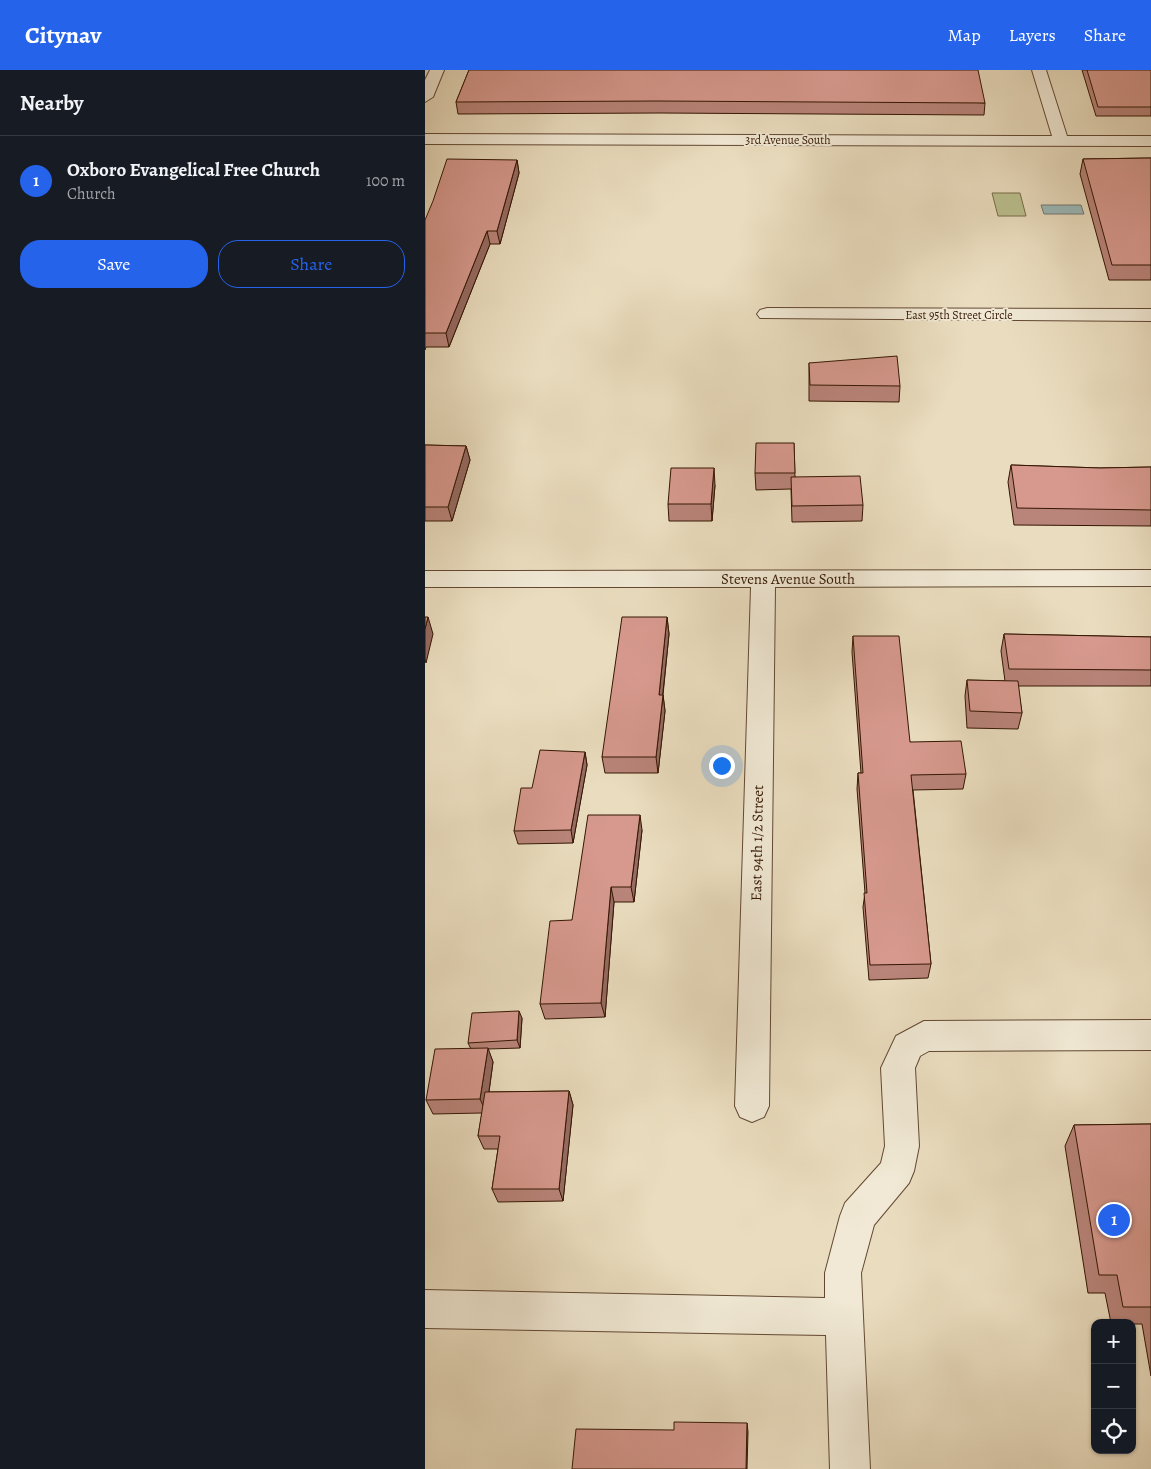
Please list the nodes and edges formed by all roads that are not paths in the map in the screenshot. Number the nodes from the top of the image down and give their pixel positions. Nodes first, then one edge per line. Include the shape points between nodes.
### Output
1 (437, 70) edge
2 (1039, 70) edge
3 (425, 97) edge
4 (425, 139) edge
5 (1061, 141) junction
6 (1151, 141) edge
7 (767, 314) dead end
8 (1151, 315) edge
9 (1151, 578) edge
10 (425, 579) edge
11 (763, 580) junction
12 (1151, 1035) edge
13 (752, 1106) dead end
14 (425, 1309) edge
15 (845, 1316) junction
16 (850, 1469) edge

1 - 3 street
2 - 5 street
4 - 5 street, 3rd Avenue South
5 - 6 street, 3rd Avenue South
7 - 8 street, East 95th Street Circle
9 - 11 street, Stevens Avenue South
10 - 11 street, Stevens Avenue South
11 - 13 street, East 94th 1/2 Street
12 - 15 street via 924,1036 908,1046 898,1068 902,1146 897,1171 858,1216 843,1273
14 - 15 street
15 - 16 street

